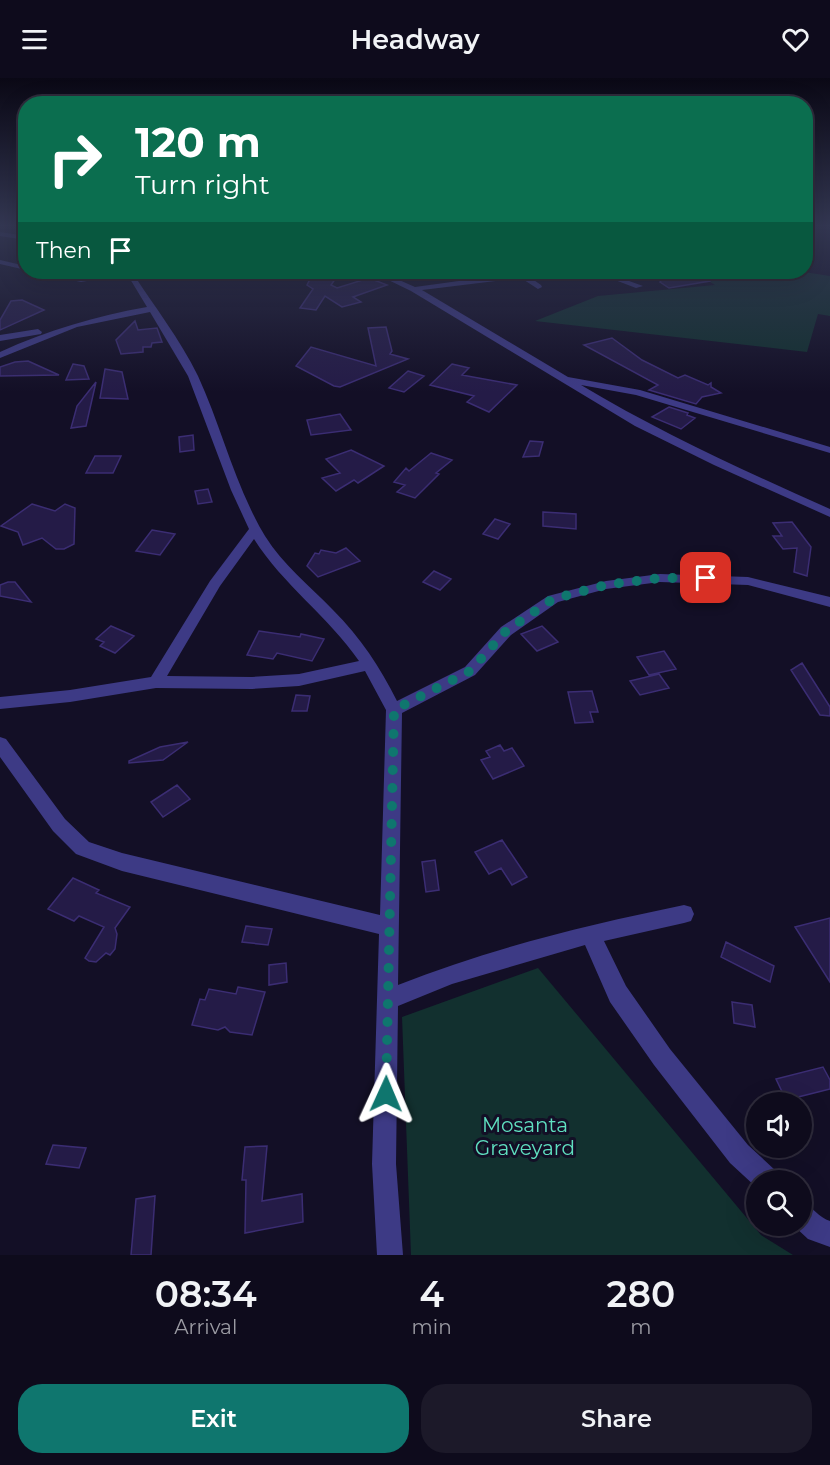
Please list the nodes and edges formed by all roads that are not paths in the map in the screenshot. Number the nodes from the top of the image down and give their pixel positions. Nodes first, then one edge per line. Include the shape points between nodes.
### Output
1 (134, 282) edge
2 (398, 282) edge
3 (473, 282) edge
4 (531, 282) edge
5 (627, 282) edge
6 (639, 286) dead end
7 (538, 287) dead end
8 (414, 289) junction
9 (151, 309) junction
10 (59, 329) junction
11 (0, 338) edge
12 (0, 355) edge
13 (561, 379) junction
14 (830, 450) edge
15 (830, 513) edge
16 (255, 529) junction
17 (830, 602) edge
18 (371, 664) junction
19 (156, 682) junction
20 (0, 703) edge
21 (394, 710) junction
22 (0, 744) edge
23 (684, 914) dead end
24 (389, 927) junction
25 (590, 934) junction
26 (387, 1000) junction
27 (756, 1170) edge
28 (812, 1225) edge
29 (830, 1234) edge
30 (390, 1255) edge

1 - 9 street
2 - 8 street
3 - 8 street
4 - 7 street
5 - 6 street
8 - 13 street
9 - 10 street
9 - 16 street via 193,376
10 - 11 street
10 - 12 street
13 - 14 street via 637,392
13 - 15 street via 649,429
16 - 18 street via 272,556
16 - 19 street via 208,594
17 - 21 street via 748,581 660,578 606,585 553,599 506,631 470,671
18 - 19 street via 299,680
18 - 21 street
19 - 20 street
21 - 24 street
22 - 24 street via 59,825 83,848 122,862
23 - 25 street
24 - 26 street
25 - 26 street via 452,975
25 - 27 street via 618,994 662,1057
26 - 30 street via 384,1164
28 - 29 street

